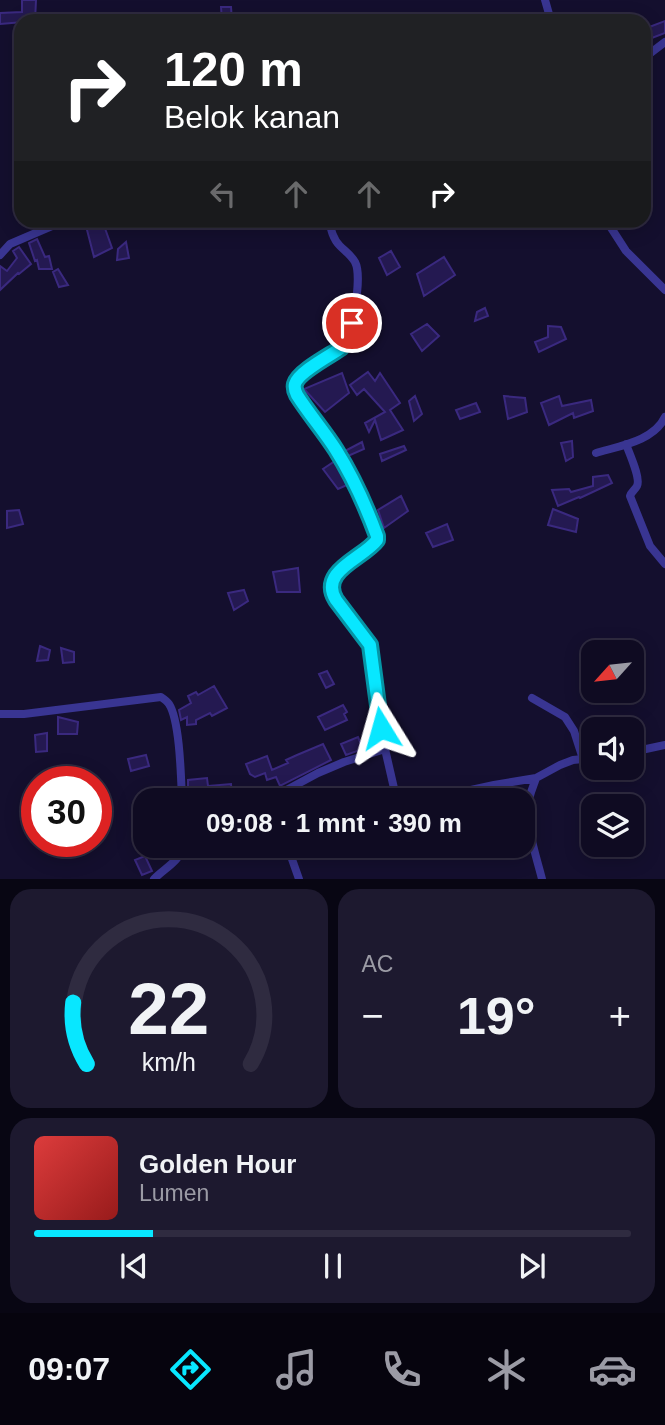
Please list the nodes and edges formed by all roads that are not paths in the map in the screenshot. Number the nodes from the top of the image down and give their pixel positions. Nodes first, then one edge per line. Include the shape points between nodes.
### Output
1 (665, 42) edge
2 (651, 53) edge
3 (47, 228) edge
4 (332, 228) edge
5 (611, 228) edge
6 (0, 255) edge
7 (665, 290) edge
8 (665, 418) edge
9 (626, 444) junction
10 (596, 453) dead end
11 (665, 564) edge
12 (532, 698) dead end
13 (0, 715) edge
14 (665, 746) edge
15 (385, 749) junction
16 (644, 750) edge
17 (581, 752) edge
18 (581, 759) edge
19 (536, 778) junction
20 (182, 788) edge
21 (291, 788) edge
22 (394, 788) edge
23 (480, 788) edge
24 (178, 858) edge
25 (292, 858) edge
26 (154, 879) edge
27 (299, 879) edge
28 (542, 879) edge

1 - 2 street
3 - 6 street via 10,244
4 - 15 street via 359,272 352,323 341,348 303,373 294,385 345,464 377,536 373,545 346,563 334,578 332,594 370,645
5 - 7 street via 626,251
8 - 9 street via 653,432
9 - 10 street
9 - 11 street via 638,480 630,496 650,546
12 - 17 street via 565,717
13 - 20 street via 160,697 175,719
14 - 16 street
15 - 21 street via 344,762
15 - 22 street
18 - 19 street
19 - 23 street
19 - 28 street via 529,802 530,831
24 - 26 street
25 - 27 street

